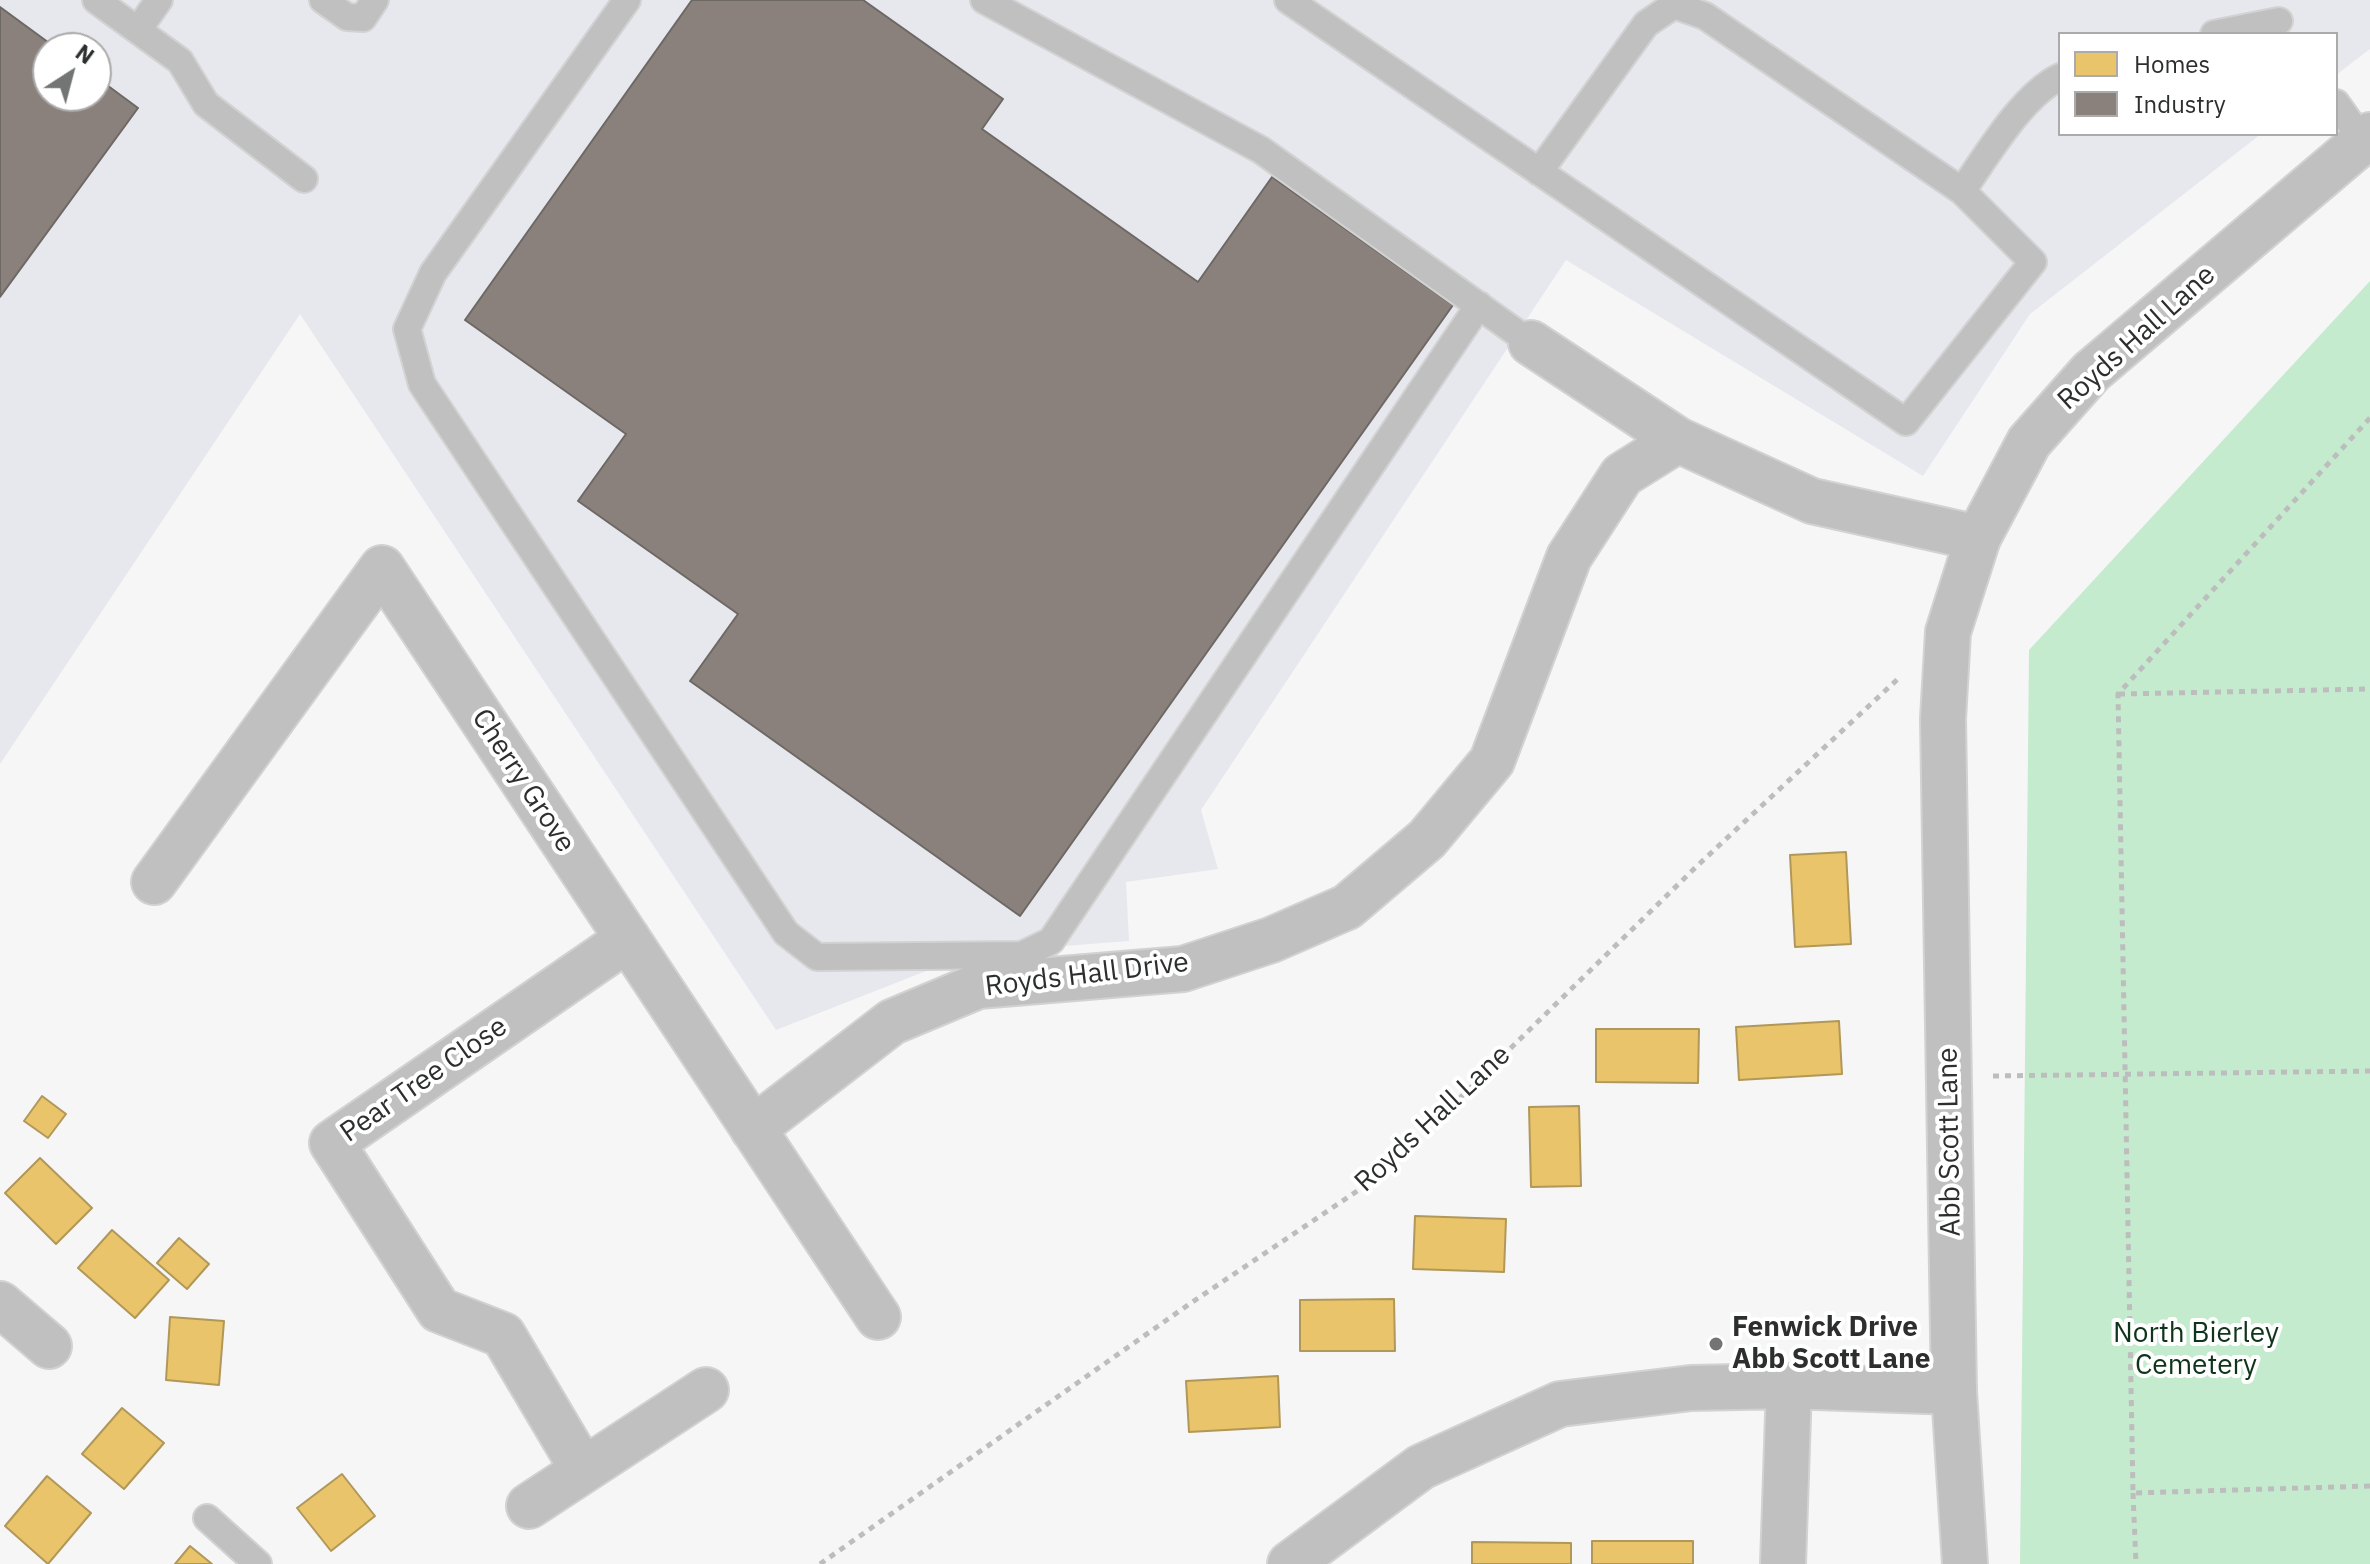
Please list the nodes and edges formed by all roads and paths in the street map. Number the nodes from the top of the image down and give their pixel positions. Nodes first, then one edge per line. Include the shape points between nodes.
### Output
1 (96, 0) edge
2 (159, 0) edge
3 (323, 0) edge
4 (375, 0) edge
5 (627, 0) edge
6 (984, 0) edge
7 (1288, 0) edge
8 (2287, 18) edge
9 (138, 30) junction
10 (2223, 32) edge
11 (2058, 78) edge
12 (2338, 105) edge
13 (2366, 138) edge
14 (1539, 172) junction
15 (304, 179) dead end
16 (1962, 191) junction
17 (1479, 305) junction
18 (1531, 343) joint
19 (2370, 418) edge
20 (1678, 440) junction
21 (1978, 538) junction
22 (1948, 632) junction
23 (2370, 689) edge
24 (2118, 694) junction
25 (1943, 719) joint
26 (154, 882) dead end
27 (628, 939) junction
28 (2370, 1071) edge
29 (2125, 1075) junction
30 (1948, 1077) junction
31 (753, 1129) junction
32 (0, 1304) edge
33 (878, 1317) dead end
34 (49, 1346) dead end
35 (1789, 1386) junction
36 (706, 1390) dead end
37 (1954, 1392) junction
38 (583, 1470) junction
39 (2370, 1486) edge
40 (2133, 1493) junction
41 (529, 1506) dead end
42 (207, 1518) dead end
43 (258, 1564) edge
44 (820, 1564) edge
45 (1290, 1564) edge
46 (1783, 1564) edge
47 (1965, 1564) edge
48 (2136, 1564) edge

1 - 9 lane
2 - 9 lane
3 - 4 lane via 347,17 363,18
5 - 17 lane via 433,273 407,329 422,384 786,933 817,957 1022,955 1051,941
6 - 17 lane via 1261,150
7 - 14 lane
8 - 10 lane
9 - 15 lane via 180,61 206,104
11 - 16 lane via 1996,142
12 - 13 lane
13 - 21 street, Royds Hall Lane via 2091,372 2029,442
14 - 16 lane via 1646,24 1674,5 1705,16
14 - 16 lane via 1906,422 2033,262
17 - 18 lane
18 - 20 street
19 - 24 path
20 - 21 street via 1812,501
20 - 31 street, Royds Hall Drive via 1622,475 1569,557 1492,761 1427,839 1347,907 1183,969 978,986 892,1022
21 - 22 street, Royds Hall Lane
22 - 25 street, Royds Hall Lane
22 - 44 path, Royds Hall Lane via 1697,866 1381,1175
23 - 24 path
24 - 29 path
25 - 30 street, Abb Scott Lane
26 - 27 street, Cherry Grove via 382,568
27 - 31 street, Cherry Grove
27 - 38 street, Pear Tree Close via 332,1143 439,1310 503,1335
28 - 29 path
29 - 30 path
29 - 40 path
30 - 37 street, Abb Scott Lane
31 - 33 street, Cherry Grove
32 - 34 street
35 - 37 street
35 - 45 street via 1691,1388 1560,1404 1421,1467
35 - 46 street
36 - 38 street
37 - 47 street, Abb Scott Lane
38 - 41 street
39 - 40 path
40 - 48 path
42 - 43 lane

